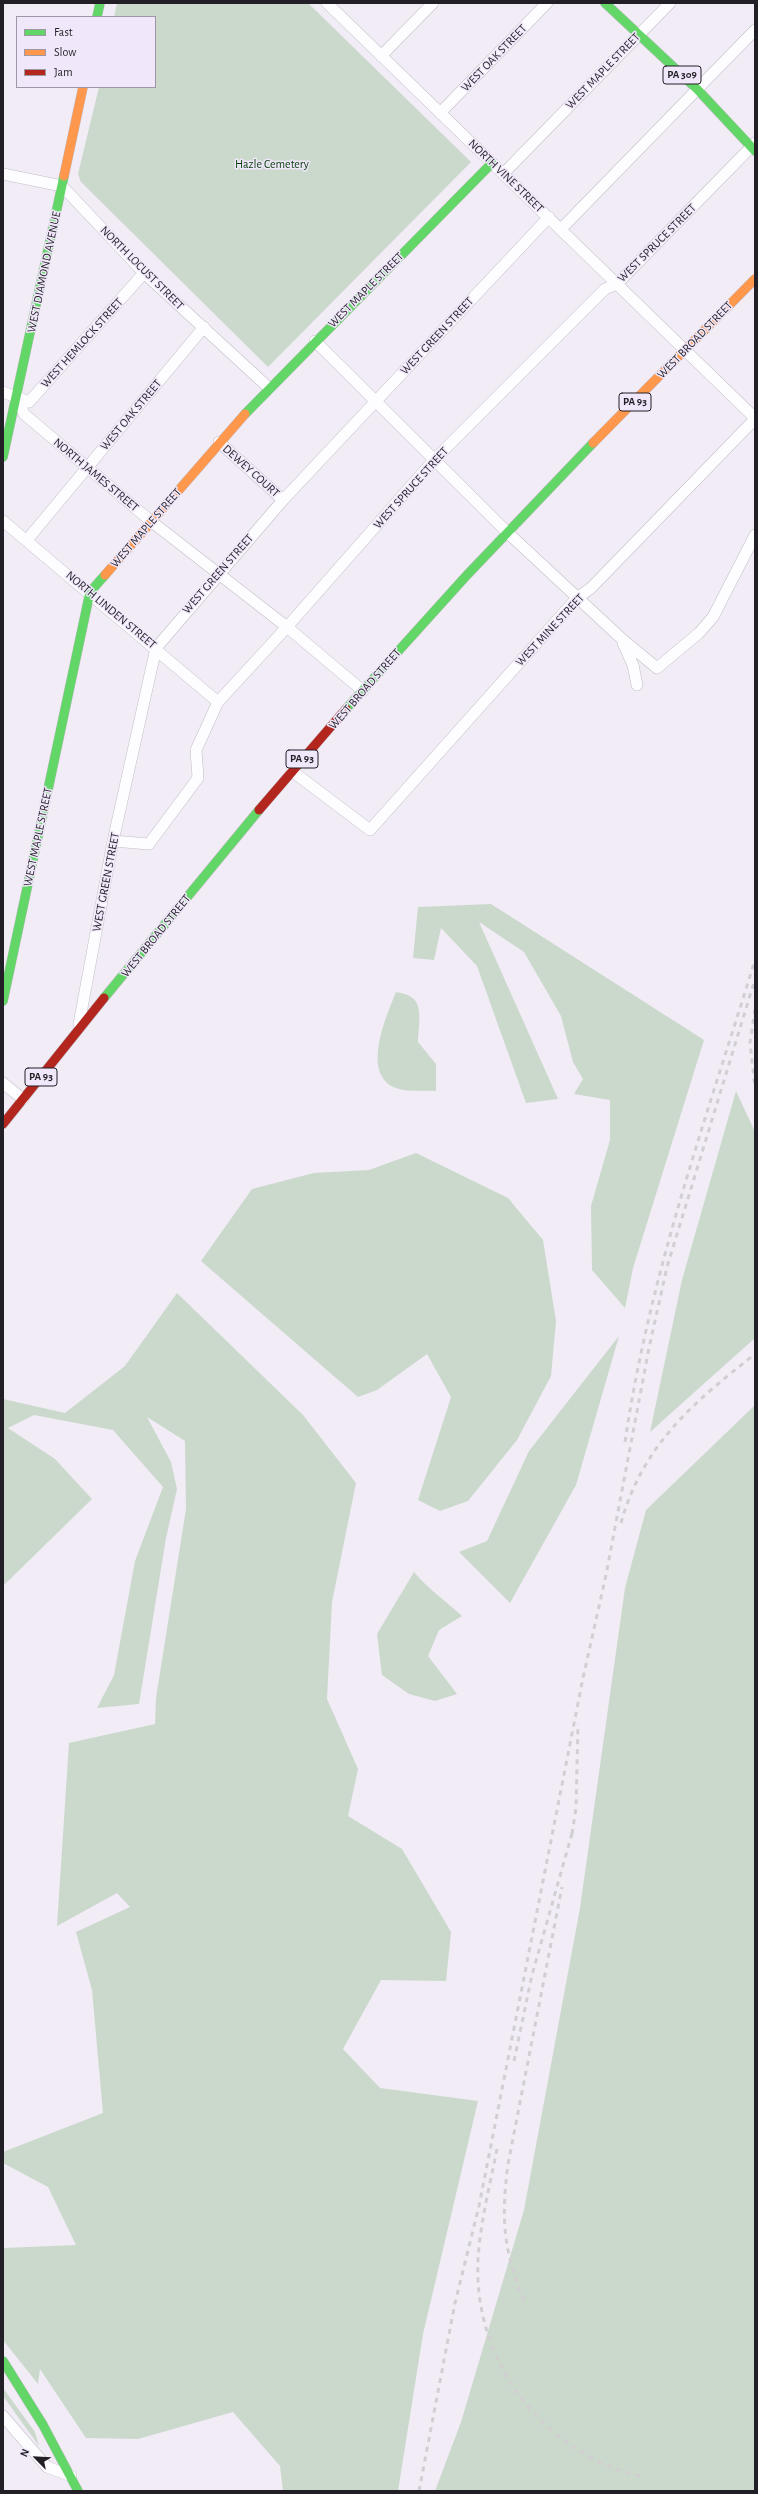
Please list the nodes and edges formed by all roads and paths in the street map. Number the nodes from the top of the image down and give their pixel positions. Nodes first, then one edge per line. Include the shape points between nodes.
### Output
1 (100, 3) edge
2 (327, 3) edge
3 (432, 3) edge
4 (547, 3) edge
5 (605, 3) edge
6 (670, 3) edge
7 (97, 16) edge
8 (755, 30) edge
9 (639, 35) junction
10 (381, 56) junction
11 (83, 88) edge
12 (697, 90) junction
13 (440, 112) junction
14 (754, 147) edge
15 (492, 162) junction
16 (3, 174) edge
17 (504, 174) junction
18 (62, 186) junction
19 (549, 217) junction
20 (561, 229) junction
21 (144, 273) junction
22 (755, 279) edge
23 (617, 284) junction
24 (204, 327) junction
25 (315, 341) junction
26 (686, 350) junction
27 (269, 388) junction
28 (3, 392) edge
29 (17, 396) junction
30 (375, 402) junction
31 (755, 419) edge
32 (219, 442) junction
33 (3, 457) edge
34 (434, 460) junction
35 (88, 467) junction
36 (283, 500) junction
37 (3, 521) edge
38 (152, 522) junction
39 (508, 533) junction
40 (755, 535) edge
41 (27, 540) junction
42 (218, 573) junction
43 (90, 592) junction
44 (577, 598) junction
45 (287, 628) junction
46 (623, 640) junction
47 (156, 648) junction
48 (637, 685) dead end
49 (363, 691) junction
50 (218, 702) junction
51 (292, 771) junction
52 (113, 841) junction
53 (3, 1001) edge
54 (78, 1030) junction
55 (3, 1083) edge
56 (23, 1099) junction
57 (3, 1124) edge
58 (3, 2361) edge
59 (3, 2416) edge
60 (71, 2476) junction
61 (78, 2491) edge

1 - 7 main road
2 - 10 street, NORTH VINE STREET
3 - 10 street
4 - 13 street, WEST OAK STREET
5 - 9 main road, PA 309
6 - 9 street, WEST MAPLE STREET
8 - 12 street
9 - 12 main road, PA 309
9 - 17 street, WEST MAPLE STREET
10 - 13 street, NORTH VINE STREET
11 - 18 main road, WEST DIAMOND AVENUE
12 - 14 main road, PA 309
12 - 20 street
13 - 15 street, NORTH VINE STREET
14 - 23 street, WEST SPRUCE STREET
15 - 17 street, NORTH VINE STREET
15 - 25 main road, WEST MAPLE STREET
16 - 18 street
17 - 19 street, NORTH VINE STREET
18 - 21 street, NORTH LOCUST STREET
18 - 29 main road, WEST DIAMOND AVENUE
19 - 20 street, NORTH VINE STREET
19 - 30 street, WEST GREEN STREET
20 - 23 street, NORTH VINE STREET
21 - 24 street, NORTH LOCUST STREET
21 - 29 street, WEST HEMLOCK STREET via 29,402
22 - 26 main road, WEST BROAD STREET / PA 93
23 - 26 street, NORTH VINE STREET
23 - 34 street, WEST SPRUCE STREET via 602,292
24 - 27 street, NORTH LOCUST STREET
24 - 35 street, WEST OAK STREET
25 - 27 main road, WEST MAPLE STREET
25 - 30 street
26 - 31 street, NORTH VINE STREET
26 - 39 main road, WEST BROAD STREET / PA 93
27 - 32 main road, WEST MAPLE STREET
28 - 29 street
29 - 33 main road, WEST DIAMOND AVENUE
29 - 35 street, NORTH JAMES STREET via 24,414
30 - 34 street
30 - 36 street, WEST GREEN STREET
31 - 44 street, WEST MINE STREET via 591,588
32 - 36 street, DEWEY COURT
32 - 38 main road, WEST MAPLE STREET
34 - 39 street
34 - 45 street, WEST SPRUCE STREET
35 - 38 street, NORTH JAMES STREET
35 - 41 street, WEST OAK STREET
36 - 42 street, WEST GREEN STREET
37 - 41 street, NORTH LINDEN STREET
38 - 42 street, NORTH JAMES STREET
38 - 43 main road, WEST MAPLE STREET
39 - 44 street
39 - 49 main road, WEST BROAD STREET / PA 93 via 428,616
40 - 46 street via 713,617 699,633 657,668
41 - 43 street, NORTH LINDEN STREET
42 - 45 street, NORTH JAMES STREET
42 - 47 street, WEST GREEN STREET
43 - 47 street, NORTH LINDEN STREET
43 - 53 main road, WEST MAPLE STREET
44 - 46 street
44 - 51 street, WEST MINE STREET via 370,830
45 - 49 street, NORTH JAMES STREET
45 - 50 street, WEST SPRUCE STREET
46 - 48 street via 623,647 633,665
47 - 50 street, NORTH LINDEN STREET
47 - 52 street, WEST GREEN STREET
49 - 51 main road, WEST BROAD STREET / PA 93
50 - 52 street, WEST SPRUCE STREET via 196,750 198,778 149,844
51 - 54 main road, WEST BROAD STREET / PA 93
52 - 54 street, WEST GREEN STREET
54 - 56 main road, WEST BROAD STREET / PA 93
55 - 56 street
56 - 57 main road, WEST BROAD STREET / PA 93
58 - 60 main road
59 - 60 street via 48,2467
60 - 61 main road

